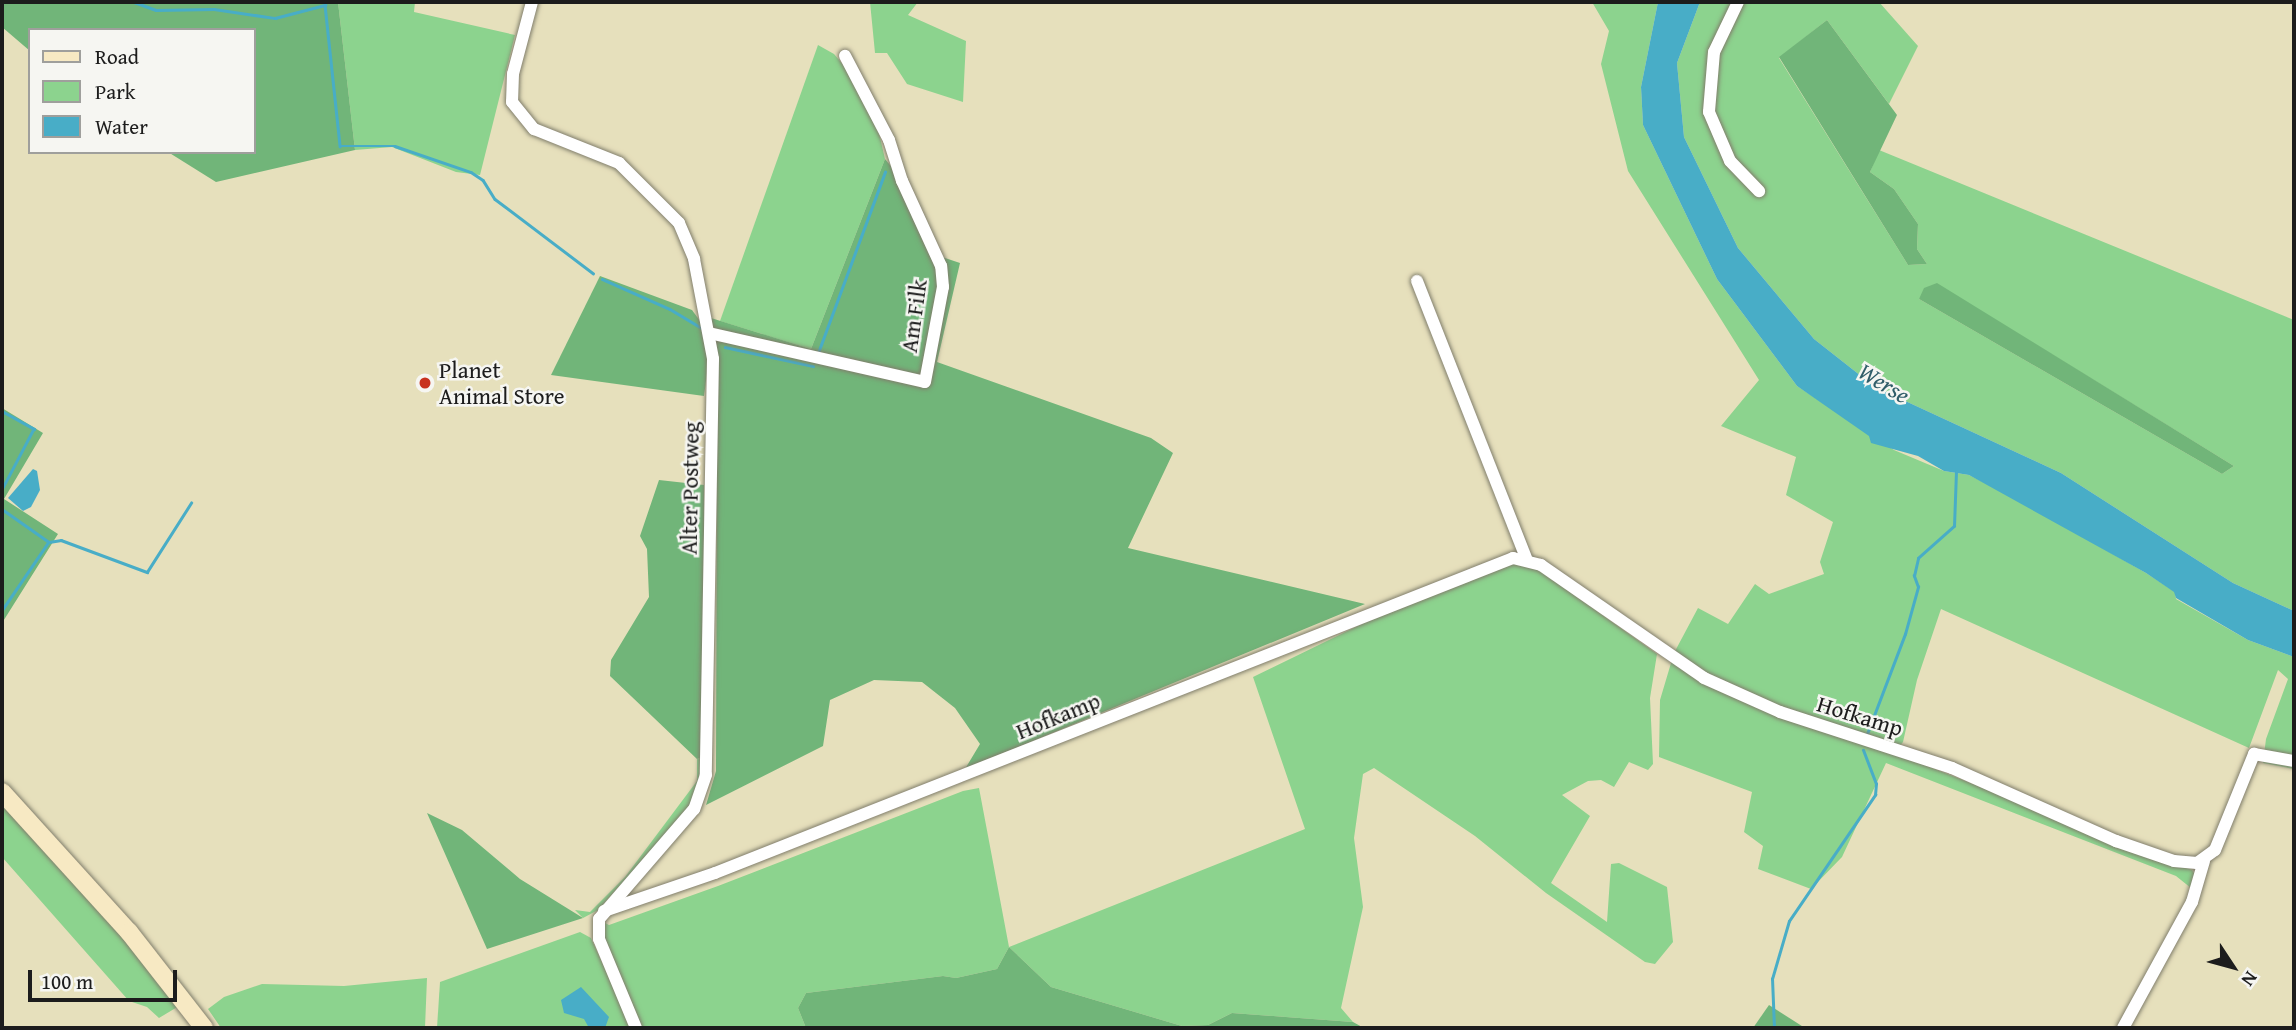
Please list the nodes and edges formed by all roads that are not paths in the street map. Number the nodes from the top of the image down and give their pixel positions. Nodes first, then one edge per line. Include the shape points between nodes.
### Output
1 (532, 2) edge
2 (1738, 2) edge
3 (845, 55) dead end
4 (1759, 191) dead end
5 (1417, 281) dead end
6 (709, 333) junction
7 (1526, 558) junction
8 (2294, 761) edge
9 (2, 792) edge
10 (2204, 861) junction
11 (604, 911) junction
12 (204, 1028) edge
13 (636, 1028) edge
14 (2123, 1028) edge

1 - 6 street, Alter Postweg via 513,74 512,102 534,129 620,163 679,223 694,259
2 - 4 street via 1714,52 1708,103 1730,161
3 - 6 street, Am Filk via 889,140 902,181 941,265 943,287 925,382
5 - 7 street
6 - 11 street, Alter Postweg via 713,370 706,775 694,809
7 - 10 street, Hofkamp via 1704,678 1780,712 1952,768 2152,854 2187,863
7 - 11 street, Hofkamp via 1499,562 741,863
8 - 10 street via 2254,754 2223,835
9 - 12 main road via 129,932
10 - 14 street via 2192,902
11 - 13 street via 599,939

